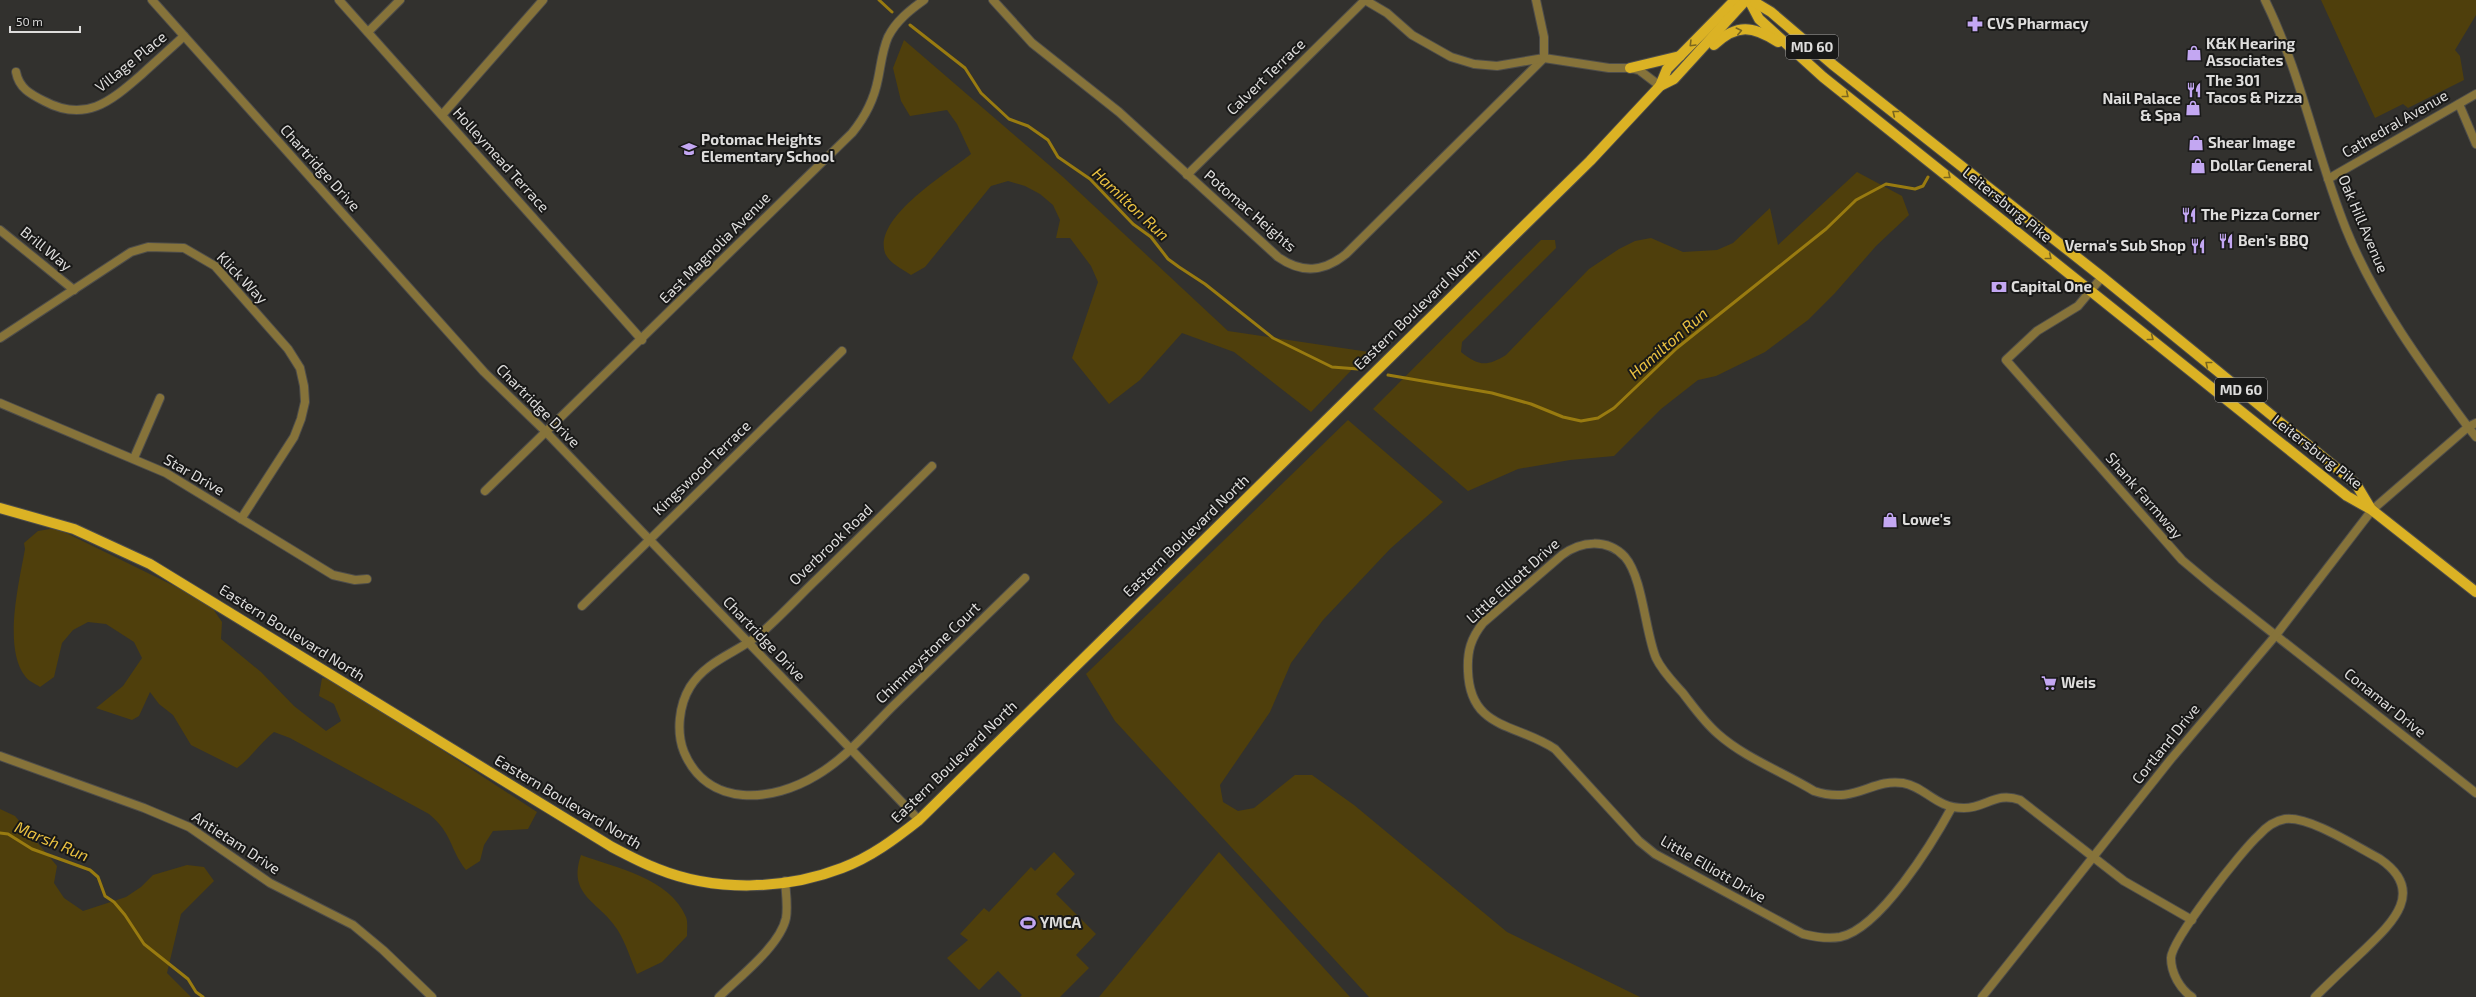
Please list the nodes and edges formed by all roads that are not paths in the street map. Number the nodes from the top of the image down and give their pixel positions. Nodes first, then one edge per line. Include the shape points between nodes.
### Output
1 (152, 0) edge
2 (339, 0) edge
3 (400, 0) edge
4 (543, 0) edge
5 (924, 0) edge
6 (993, 0) edge
7 (1365, 0) edge
8 (1536, 0) edge
9 (1742, 0) edge
10 (1748, 0) edge
11 (2266, 0) edge
12 (368, 32) junction
13 (184, 36) junction
14 (1680, 56) junction
15 (1695, 57) junction
16 (1544, 58) junction
17 (1630, 68) junction
18 (16, 72) dead end
19 (1824, 77) junction
20 (1660, 86) junction
21 (2476, 94) edge
22 (2459, 104) junction
23 (442, 115) junction
24 (2476, 144) edge
25 (1187, 175) junction
26 (2328, 179) junction
27 (0, 230) edge
28 (2102, 276) junction
29 (74, 290) junction
30 (2091, 291) junction
31 (0, 338) edge
32 (642, 340) junction
33 (842, 351) dead end
34 (160, 398) dead end
35 (0, 403) edge
36 (2476, 423) edge
37 (2468, 427) junction
38 (546, 432) junction
39 (2476, 437) edge
40 (134, 458) junction
41 (932, 466) dead end
42 (485, 491) dead end
43 (0, 508) edge
44 (2372, 510) junction
45 (242, 519) junction
46 (648, 540) junction
47 (1025, 578) dead end
48 (367, 579) dead end
49 (2476, 592) edge
50 (582, 606) dead end
51 (2276, 635) junction
52 (748, 642) junction
53 (851, 748) junction
54 (0, 756) edge
55 (2476, 793) edge
56 (1952, 807) junction
57 (919, 820) junction
58 (2093, 857) junction
59 (784, 882) junction
60 (2192, 920) junction
61 (432, 997) edge
62 (719, 997) edge
63 (1982, 997) edge
64 (2192, 997) edge
65 (2315, 997) edge

1 - 13 street, Chartridge Drive
2 - 12 street, Holleymead Terrace
3 - 12 street
4 - 23 street
5 - 32 street, East Magnolia Avenue via 897,22 888,37 872,101 864,118 852,133
6 - 25 street, Potomac Heights via 1032,43 1119,112
7 - 16 street via 1387,13 1412,35 1451,58 1497,66
7 - 25 street, Calvert Terrace
8 - 16 street via 1544,37
9 -> 14 main road, Eastern Boulevard North via 1731,4
10 - 15 main road, Eastern Boulevard North
10 - 19 main road, Leitersburg Pike / MD 60 via 1759,19
28 -> 10 main road, Leitersburg Pike / MD 60 via 1832,64 1771,12
11 - 26 street, Oak Hill Avenue via 2292,62
12 - 23 street, Holleymead Terrace
13 - 18 street, Village Place via 117,96 89,109 74,111 49,104 24,89
13 - 38 street, Chartridge Drive via 484,372
14 - 17 main road
14 - 20 main road, Eastern Boulevard North via 1667,69
15 -> 19 main road via 1703,56 1723,36 1739,29 1760,30
15 - 20 main road, Eastern Boulevard North via 1674,79
16 - 17 street via 1609,68
16 - 25 street, Potomac Heights via 1346,254 1325,268 1301,269 1289,265
17 - 20 street via 1639,70
19 -> 30 main road, Leitersburg Pike / MD 60
20 - 57 main road, Eastern Boulevard North via 1578,172
21 - 22 street, Cathedral Avenue
22 - 24 street
22 - 26 street, Cathedral Avenue
23 - 32 street, Holleymead Terrace
26 - 37 street, Oak Hill Avenue via 2346,230 2372,283 2398,329
27 - 29 street, Brill Way
28 - 30 street
44 -> 28 main road, Leitersburg Pike / MD 60 via 2356,484
29 - 31 street, Klick Way
29 - 45 street, Klick Way via 130,252 148,247 184,248 215,266 288,349 300,368 304,386 305,402 301,419 294,437
30 -> 44 main road, Leitersburg Pike / MD 60 via 2347,496
30 - 51 street, Shank Farmway via 2078,306 2037,331 2006,360 2173,551
32 - 38 street, East Magnolia Avenue
33 - 46 street, Kingswood Terrace
34 - 40 street
35 - 40 street, Star Drive
36 - 37 street, Cortland Drive
37 - 39 street, Oak Hill Avenue
37 - 44 street, Cortland Drive
38 - 42 street, East Magnolia Avenue
38 - 46 street, Chartridge Drive
40 - 45 street, Star Drive via 179,480
41 - 52 street, Overbrook Road
43 - 59 main road, Eastern Boulevard North via 74,529 150,564 638,861 689,879 721,884 755,885
44 - 49 main road, Leitersburg Pike / MD 60
44 - 51 street, Cortland Drive
45 - 48 street, Star Drive via 332,575 355,580
46 - 50 street, Kingswood Terrace
46 - 52 street, Chartridge Drive
47 - 53 street, Chimneystone Court
51 - 55 street, Conamar Drive
51 - 58 street, Cortland Drive via 2176,753
52 - 53 street, Chartridge Drive
52 - 53 street, Overbrook Road via 713,663 700,675 690,687 683,702 680,716 683,750 700,777 713,787 729,793 746,796 764,795 804,783
53 - 57 street, Chartridge Drive
54 - 61 street, Antietam Drive via 144,808 189,828 270,883 353,925
56 - 56 street, Little Elliott Drive via 1941,805 1910,785 1898,783 1884,784 1857,794 1828,795 1814,791 1718,734 1656,659 1631,568 1624,557 1605,545 1583,544 1567,551 1483,623 1473,636 1467,658 1468,678 1476,705 1482,712 1501,724 1542,740 1555,749 1655,854 1803,934 1827,938 1841,937 1866,924 1930,846
56 - 58 street, Little Elliott Drive via 1972,808 2000,797 2011,797 2028,805
57 - 59 main road, Eastern Boulevard North via 896,838 842,868
58 - 60 street, Little Elliott Drive via 2124,881
58 - 63 street, Cortland Drive
59 - 62 street via 787,906 780,932
60 - 64 street via 2174,947 2171,957 2176,979
60 - 65 street via 2251,843 2277,821 2302,821 2380,859 2399,880 2402,898 2398,913 2393,922

